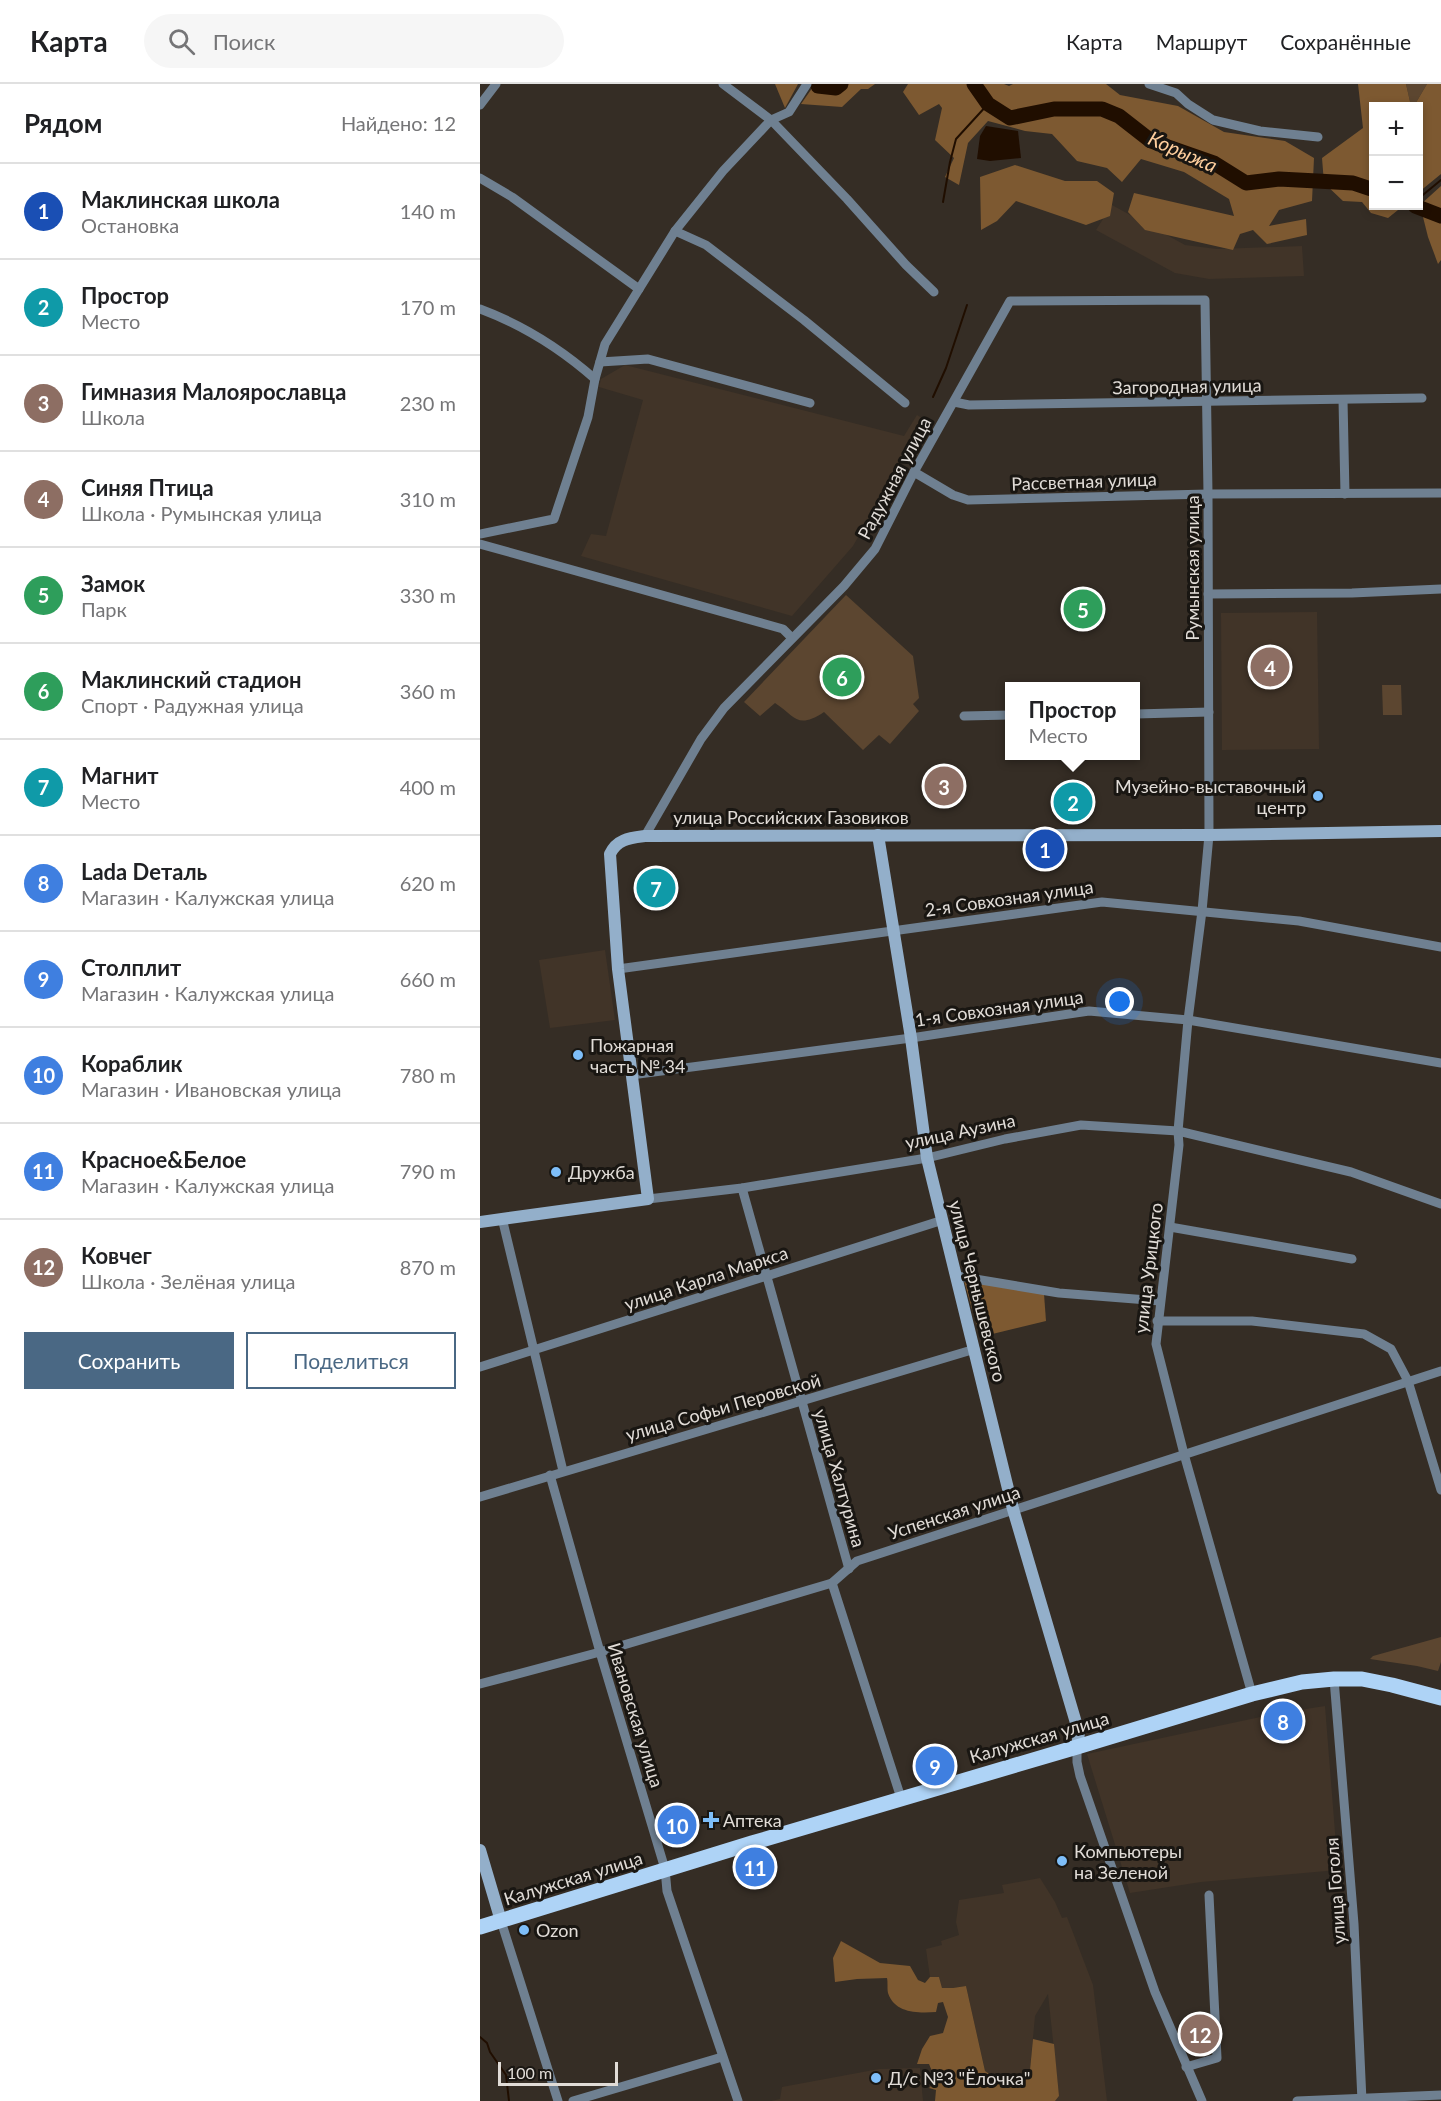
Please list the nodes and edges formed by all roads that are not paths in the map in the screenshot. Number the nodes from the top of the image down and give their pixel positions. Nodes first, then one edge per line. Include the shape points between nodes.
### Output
1 (496, 84) edge
2 (723, 84) edge
3 (807, 84) edge
4 (1149, 84) edge
5 (482, 98) edge
6 (771, 120) junction
7 (1318, 137) dead end
8 (480, 178) edge
9 (675, 231) junction
10 (639, 289) junction
11 (934, 292) dead end
12 (1205, 300) joint
13 (480, 309) edge
14 (600, 362) junction
15 (595, 379) junction
16 (1422, 398) dead end
17 (1343, 400) junction
18 (954, 402) junction
19 (1207, 402) junction
20 (810, 403) dead end
21 (905, 403) dead end
22 (915, 472) junction
23 (1441, 493) edge
24 (1208, 494) junction
25 (1345, 494) junction
26 (480, 534) edge
27 (480, 544) edge
28 (1441, 589) edge
29 (1208, 594) junction
30 (792, 638) junction
31 (1209, 712) junction
32 (1140, 714) edge
33 (1005, 715) edge
34 (964, 716) dead end
35 (1441, 831) edge
36 (878, 835) junction
37 (1209, 835) junction
38 (645, 836) junction
39 (1202, 910) junction
40 (892, 932) junction
41 (1441, 946) edge
42 (618, 969) junction
43 (1188, 1020) junction
44 (911, 1038) junction
45 (1441, 1063) edge
46 (631, 1075) junction
47 (1178, 1131) junction
48 (927, 1158) junction
49 (742, 1188) junction
50 (648, 1199) junction
51 (1441, 1204) edge
52 (502, 1218) junction
53 (943, 1220) junction
54 (480, 1222) edge
55 (1170, 1227) junction
56 (1352, 1259) dead end
57 (768, 1276) junction
58 (957, 1276) junction
59 (1160, 1301) junction
60 (1157, 1321) junction
61 (534, 1349) junction
62 (975, 1349) junction
63 (480, 1367) edge
64 (1441, 1371) edge
65 (1408, 1382) junction
66 (801, 1401) junction
67 (1184, 1454) junction
68 (563, 1471) junction
69 (550, 1475) junction
70 (1441, 1490) edge
71 (480, 1497) edge
72 (1013, 1509) junction
73 (849, 1569) junction
74 (832, 1583) junction
75 (600, 1652) junction
76 (1334, 1679) junction
77 (480, 1684) edge
78 (1252, 1694) junction
79 (1441, 1698) edge
80 (1077, 1747) junction
81 (901, 1798) junction
82 (480, 1850) edge
83 (665, 1869) junction
84 (1209, 1894) dead end
85 (501, 1921) junction
86 (480, 1927) edge
87 (722, 2057) junction
88 (1186, 2067) junction
89 (1441, 2095) edge
90 (1362, 2099) edge
91 (558, 2101) edge
92 (573, 2101) edge
93 (738, 2101) edge
94 (1202, 2101) edge
95 (1297, 2101) edge

1 - 5 street
2 - 6 street
3 - 6 street via 789,112
4 - 7 street via 1176,93 1213,120 1260,131
6 - 9 street
6 - 11 street
8 - 10 street
9 - 10 street
9 - 21 street via 706,245
10 - 14 street via 605,344
12 - 18 street, Радужная улица via 1010,301
12 - 19 street, Румынская улица
13 - 15 street via 530,332
14 - 15 street
14 - 20 street via 648,359
15 - 26 street via 588,417 554,519
16 - 17 street, Загородная улица
17 - 19 street, Загородная улица
17 - 25 street
18 - 19 street, Загородная улица
18 - 22 street, Радужная улица
19 - 24 street, Румынская улица
22 - 24 street, Рассветная улица via 968,500
22 - 30 street, Радужная улица via 875,549
23 - 25 street, Рассветная улица
24 - 25 street, Рассветная улица
24 - 29 street, Румынская улица
27 - 30 street via 783,629
28 - 29 street
29 - 31 street, Румынская улица
30 - 38 street, Радужная улица via 724,708 700,740
31 - 32 street
31 - 37 street, Румынская улица
33 - 34 street
35 - 37 main road, улица Российских Газовиков
36 - 37 main road, улица Российских Газовиков
36 - 38 main road, улица Российских Газовиков
36 - 40 main road, улица Чернышевского
37 - 39 street, улица Урицкого
38 - 42 main road, улица Российских Газовиков via 617,843 610,854
39 - 40 street, 2-я Совхозная улица via 1102,902
39 - 41 street, 2-я Совхозная улица via 1299,921
39 - 43 street, улица Урицкого
40 - 42 street, 2-я Совхозная улица
40 - 44 main road, улица Чернышевского
42 - 46 main road
43 - 44 street, 1-я Совхозная улица via 1089,1011
43 - 45 street, 1-я Совхозная улица
43 - 47 street, улица Урицкого
44 - 46 street, 1-я Совхозная улица
44 - 48 main road, улица Чернышевского
46 - 50 main road
47 - 48 street, улица Аузина via 1082,1125
47 - 51 street, улица Аузина via 1351,1172
47 - 55 street, улица Урицкого
48 - 49 street, улица Аузина
48 - 53 main road, улица Чернышевского
49 - 50 street, улица Аузина
49 - 57 street, улица Халтурина
50 - 52 main road, улица Аузина
52 - 54 main road, улица Аузина
52 - 61 street
53 - 57 street, улица Карла Маркса
53 - 58 main road, улица Чернышевского
55 - 56 street
55 - 59 street, улица Урицкого
57 - 61 street, улица Карла Маркса
57 - 66 street, улица Халтурина
58 - 59 street via 1059,1293
58 - 62 main road, улица Чернышевского
59 - 60 street, улица Урицкого
60 - 65 street via 1252,1321 1364,1334 1391,1349
60 - 67 street, улица Урицкого via 1156,1344
61 - 63 street, улица Карла Маркса
61 - 68 street
62 - 66 street, улица Софьи Перовской
62 - 72 main road, улица Чернышевского
64 - 65 street, Успенская улица
65 - 67 street, Успенская улица
65 - 70 street
66 - 68 street, улица Софьи Перовской
66 - 73 street, улица Халтурина
67 - 72 street, Успенская улица
67 - 78 street, улица Урицкого
68 - 69 street, улица Софьи Перовской
69 - 71 street, улица Софьи Перовской
69 - 75 street, Ивановская улица
72 - 73 street, Успенская улица via 857,1561
72 - 80 main road, улица Чернышевского via 1079,1733
73 - 74 street, Успенская улица
74 - 75 street, Успенская улица
74 - 81 street
75 - 77 street, Успенская улица
75 - 83 street, Ивановская улица
76 - 78 main road, Калужская улица
76 - 79 main road, Калужская улица via 1362,1679
76 - 90 street, улица Гоголя via 1354,1924
78 - 80 main road, Калужская улица
80 - 81 main road, Калужская улица
80 - 88 street via 1080,1776 1155,1992
81 - 83 main road, Калужская улица
82 - 85 main road
83 - 85 main road, Калужская улица
83 - 87 street, Ивановская улица via 667,1891
84 - 88 street via 1217,2058
85 - 86 main road, Калужская улица
85 - 91 street
87 - 92 street
87 - 93 street, Ивановская улица
88 - 94 street
89 - 90 street
90 - 95 street

